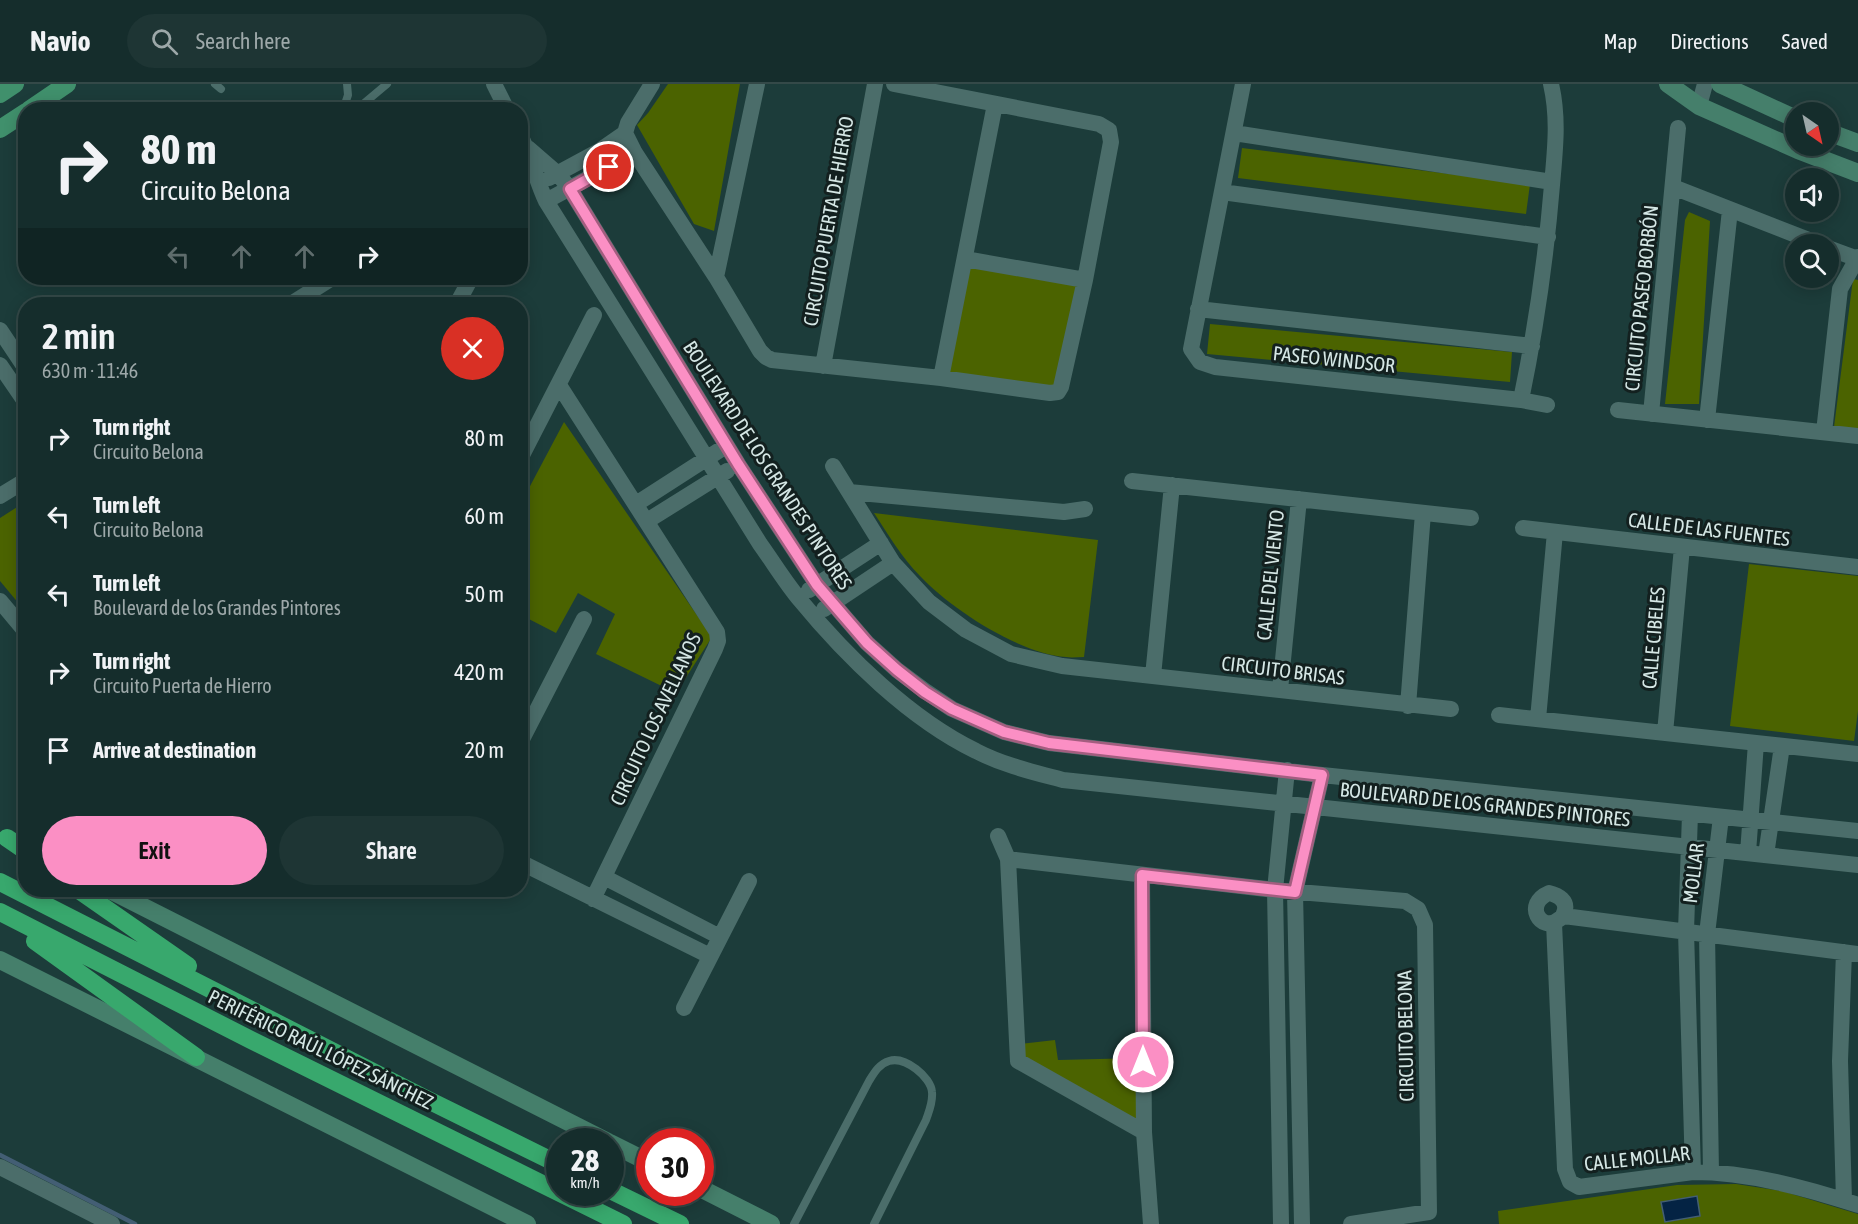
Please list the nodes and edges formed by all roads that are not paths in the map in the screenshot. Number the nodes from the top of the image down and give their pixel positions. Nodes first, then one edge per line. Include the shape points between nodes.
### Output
1 (15, 84) edge
2 (67, 84) edge
3 (347, 84) edge
4 (387, 84) edge
5 (494, 84) edge
6 (652, 84) edge
7 (757, 84) edge
8 (875, 84) edge
9 (894, 84) edge
10 (1243, 84) edge
11 (1551, 84) edge
12 (1704, 84) edge
13 (1720, 84) edge
14 (1674, 86) edge
15 (0, 94) edge
16 (40, 102) edge
17 (346, 102) edge
18 (366, 102) edge
19 (503, 102) edge
20 (995, 105) junction
21 (1699, 106) junction
22 (1785, 114) edge
23 (18, 117) edge
24 (1678, 128) dead end
25 (0, 129) edge
26 (625, 133) junction
27 (1234, 133) junction
28 (1839, 136) edge
29 (1858, 143) edge
30 (528, 145) edge
31 (636, 153) junction
32 (528, 154) edge
33 (1858, 173) edge
34 (558, 174) junction
35 (1552, 182) junction
36 (538, 185) junction
37 (1673, 187) junction
38 (570, 189) junction
39 (1222, 192) junction
40 (546, 201) junction
41 (1730, 210) junction
42 (1794, 234) edge
43 (1548, 237) junction
44 (1839, 252) edge
45 (1858, 258) edge
46 (965, 259) junction
47 (716, 277) junction
48 (1085, 280) junction
49 (323, 285) edge
50 (307, 297) edge
51 (1198, 309) junction
52 (594, 315) dead end
53 (0, 330) edge
54 (1532, 346) junction
55 (18, 357) edge
56 (0, 365) edge
57 (823, 366) junction
58 (942, 378) junction
59 (559, 385) junction
60 (18, 388) edge
61 (1521, 400) junction
62 (1547, 405) dead end
63 (1618, 410) dead end
64 (1651, 414) junction
65 (1707, 420) junction
66 (1824, 432) junction
67 (1858, 436) edge
68 (528, 444) edge
69 (726, 446) junction
70 (706, 459) junction
71 (738, 464) junction
72 (833, 466) dead end
73 (718, 477) junction
74 (1132, 481) dead end
75 (18, 485) edge
76 (1172, 485) junction
77 (849, 492) junction
78 (0, 496) edge
79 (1299, 499) junction
80 (636, 504) junction
81 (1085, 509) dead end
82 (1422, 513) junction
83 (1471, 518) dead end
84 (647, 521) junction
85 (1523, 528) dead end
86 (1555, 532) junction
87 (881, 543) junction
88 (1682, 547) junction
89 (893, 563) junction
90 (1858, 567) edge
91 (817, 585) junction
92 (798, 597) junction
93 (0, 601) edge
94 (832, 604) junction
95 (813, 616) junction
96 (584, 619) dead end
97 (18, 622) edge
98 (1153, 676) junction
99 (1280, 690) junction
100 (1408, 706) junction
101 (1451, 709) dead end
102 (1499, 715) dead end
103 (1538, 718) junction
104 (528, 728) edge
105 (1665, 733) junction
106 (1756, 743) junction
107 (1782, 746) junction
108 (1858, 754) edge
109 (1287, 770) junction
110 (1322, 775) junction
111 (1284, 803) junction
112 (1315, 806) junction
113 (1690, 814) junction
114 (1721, 817) junction
115 (1750, 820) junction
116 (1771, 822) junction
117 (1858, 831) edge
118 (4, 836) edge
119 (998, 836) dead end
120 (18, 844) edge
121 (1689, 847) junction
122 (1717, 850) junction
123 (1748, 853) junction
124 (1766, 855) junction
125 (1008, 859) junction
126 (1858, 865) edge
127 (528, 866) edge
128 (1142, 875) junction
129 (604, 877) junction
130 (749, 881) dead end
131 (0, 882) edge
132 (1275, 890) junction
133 (18, 891) edge
134 (1295, 892) junction
135 (30, 897) edge
136 (90, 897) edge
137 (124, 897) edge
138 (593, 899) junction
139 (0, 914) edge
140 (1686, 931) junction
141 (1707, 934) junction
142 (720, 937) junction
143 (1851, 953) edge
144 (710, 956) junction
145 (0, 960) edge
146 (246, 1006) junction
147 (684, 1008) dead end
148 (196, 1057) junction
149 (581, 1128) edge
150 (1144, 1132) junction
151 (546, 1158) edge
152 (0, 1167) edge
153 (1693, 1172) junction
154 (1711, 1172) junction
155 (714, 1195) edge
156 (624, 1197) edge
157 (1851, 1203) edge
158 (112, 1224) edge
159 (527, 1224) edge
160 (623, 1224) edge
161 (680, 1224) edge
162 (771, 1224) edge
163 (794, 1224) edge
164 (874, 1224) edge
165 (1151, 1224) edge
166 (1281, 1224) edge
167 (1302, 1224) edge
168 (1351, 1224) edge

1 - 15 main road
2 - 16 main road
3 - 17 lane
4 - 18 lane
5 - 19 street
6 - 26 street
7 - 47 street
8 - 57 street, CIRCUITO PUERTA DE HIERRO
9 - 20 street
10 - 27 street, PASEO WINDSOR
11 - 35 street via 1557,129
12 - 21 street
13 - 22 main road
14 - 21 main road
20 - 46 street
20 - 48 street via 1099,124 1109,130 1111,142
21 - 33 main road
23 - 25 main road
24 - 37 street, CIRCUITO PASEO BORBÓN
26 - 31 street
26 - 34 street
27 - 35 street
27 - 39 street, PASEO WINDSOR
28 - 29 main road
30 - 34 street, BOULEVARD DE LOS GRANDES PINTORES
31 - 38 street
31 - 47 street
32 - 36 street, BOULEVARD DE LOS GRANDES PINTORES
34 - 36 street
34 - 38 street, BOULEVARD DE LOS GRANDES PINTORES
35 - 43 street
36 - 40 street, BOULEVARD DE LOS GRANDES PINTORES
37 - 41 street, CIRCUITO PASEO BORBÓN
37 - 64 street, CIRCUITO PASEO BORBÓN
38 - 40 street
38 - 69 street, BOULEVARD DE LOS GRANDES PINTORES
39 - 43 street
39 - 51 street, PASEO WINDSOR
40 - 70 street, BOULEVARD DE LOS GRANDES PINTORES
41 - 42 street, CIRCUITO PASEO BORBÓN
41 - 65 street
43 - 54 street
44 - 45 street
45 - 66 street via 1840,289
46 - 48 street
46 - 58 street
47 - 57 street via 766,357
48 - 58 street via 1058,392
49 - 50 street
51 - 54 street, PASEO WINDSOR
51 - 61 street, PASEO WINDSOR via 1191,349 1200,362 1215,367
52 - 59 street
53 - 55 street
54 - 61 street
56 - 60 street
57 - 58 street
59 - 68 street
59 - 80 street, CIRCUITO LOS AVELLANOS
61 - 62 street, PASEO WINDSOR
63 - 64 street, CIRCUITO PASEO BORBÓN
64 - 65 street, CIRCUITO PASEO BORBÓN
65 - 66 street, CIRCUITO PASEO BORBÓN
66 - 67 street, CIRCUITO PASEO BORBÓN
69 - 70 street
69 - 71 street, BOULEVARD DE LOS GRANDES PINTORES
70 - 73 street, BOULEVARD DE LOS GRANDES PINTORES
70 - 80 street
71 - 73 street
71 - 91 street, BOULEVARD DE LOS GRANDES PINTORES
72 - 77 street, CIRCUITO BRISAS
73 - 84 street
73 - 92 street, BOULEVARD DE LOS GRANDES PINTORES
74 - 76 street
75 - 78 street
76 - 79 street
76 - 98 street
77 - 81 street via 1064,512
77 - 87 street, CIRCUITO BRISAS
79 - 82 street
79 - 99 street, CALLE DEL VIENTO
80 - 84 street, CIRCUITO LOS AVELLANOS
82 - 83 street
82 - 100 street
84 - 129 street, CIRCUITO LOS AVELLANOS via 714,624 718,640
85 - 86 street, CALLE DE LAS FUENTES
86 - 88 street, CALLE DE LAS FUENTES
86 - 103 street
87 - 89 street, CIRCUITO BRISAS
87 - 91 street
88 - 90 street, CALLE DE LAS FUENTES
88 - 105 street, CALLE CIBELES
89 - 94 street
89 - 98 street, CIRCUITO BRISAS via 930,602 966,630 1011,654 1062,666
91 - 92 street
91 - 94 street, BOULEVARD DE LOS GRANDES PINTORES
92 - 95 street, BOULEVARD DE LOS GRANDES PINTORES
93 - 97 street
94 - 95 street
94 - 109 street, BOULEVARD DE LOS GRANDES PINTORES via 897,670 952,709 1004,732 1049,743
95 - 111 street, BOULEVARD DE LOS GRANDES PINTORES via 914,713 977,752 1062,780
96 - 104 street
98 - 99 street, CIRCUITO BRISAS
99 - 100 street, CIRCUITO BRISAS
100 - 101 street, CIRCUITO BRISAS
102 - 103 street
103 - 105 street
105 - 106 street
106 - 107 street
106 - 115 street
107 - 108 street
107 - 116 street
109 - 110 street, BOULEVARD DE LOS GRANDES PINTORES
109 - 111 street
110 - 112 street
110 - 113 street, BOULEVARD DE LOS GRANDES PINTORES
111 - 112 street, BOULEVARD DE LOS GRANDES PINTORES
111 - 132 street
112 - 121 street, BOULEVARD DE LOS GRANDES PINTORES
112 - 134 street
113 - 114 street, BOULEVARD DE LOS GRANDES PINTORES
113 - 121 street, MOLLAR
114 - 115 street, BOULEVARD DE LOS GRANDES PINTORES
114 - 122 street, MOLLAR
115 - 116 street, BOULEVARD DE LOS GRANDES PINTORES
115 - 123 street
116 - 117 street, BOULEVARD DE LOS GRANDES PINTORES
116 - 124 street
118 - 120 highway
119 - 125 street
121 - 122 street, BOULEVARD DE LOS GRANDES PINTORES
121 - 140 street, MOLLAR
122 - 123 street, BOULEVARD DE LOS GRANDES PINTORES
122 - 141 street, MOLLAR
123 - 124 street, BOULEVARD DE LOS GRANDES PINTORES
124 - 126 street, BOULEVARD DE LOS GRANDES PINTORES
125 - 128 street, CIRCUITO BELONA
125 - 150 street via 1018,1061
127 - 138 street
128 - 132 street, CIRCUITO BELONA
128 - 150 street
129 - 138 street, CIRCUITO LOS AVELLANOS
129 - 142 street
130 - 142 street
131 - 133 highway, PERIFÉRICO RAÚL LÓPEZ SÁNCHEZ
132 - 134 street, CIRCUITO BELONA
132 - 166 street
134 - 167 street
134 - 168 street, CIRCUITO BELONA via 1405,901 1418,909 1425,925 1429,1212
135 - 146 highway, PERIFÉRICO RAÚL LÓPEZ SÁNCHEZ
136 - 146 highway
137 - 149 main road
138 - 144 street
139 - 148 highway
139 - 160 highway, PERIFÉRICO RAÚL LÓPEZ SÁNCHEZ
140 - 141 street, CALLE MOLLAR
140 - 153 street, MOLLAR
140 - 153 street, CALLE MOLLAR via 1559,920 1565,1169 1570,1182 1579,1186
141 - 143 street, CALLE MOLLAR
141 - 154 street, MOLLAR
142 - 144 street
143 - 157 street via 1840,1061
144 - 147 street
145 - 148 main road
146 - 151 highway, PERIFÉRICO RAÚL LÓPEZ SÁNCHEZ
148 - 159 main road
150 - 165 street
152 - 158 street
153 - 154 street, CALLE MOLLAR
154 - 157 street, CALLE MOLLAR via 1795,1186
155 - 162 main road
156 - 161 highway
163 - 164 lane via 877,1068 897,1060 928,1081 932,1104

